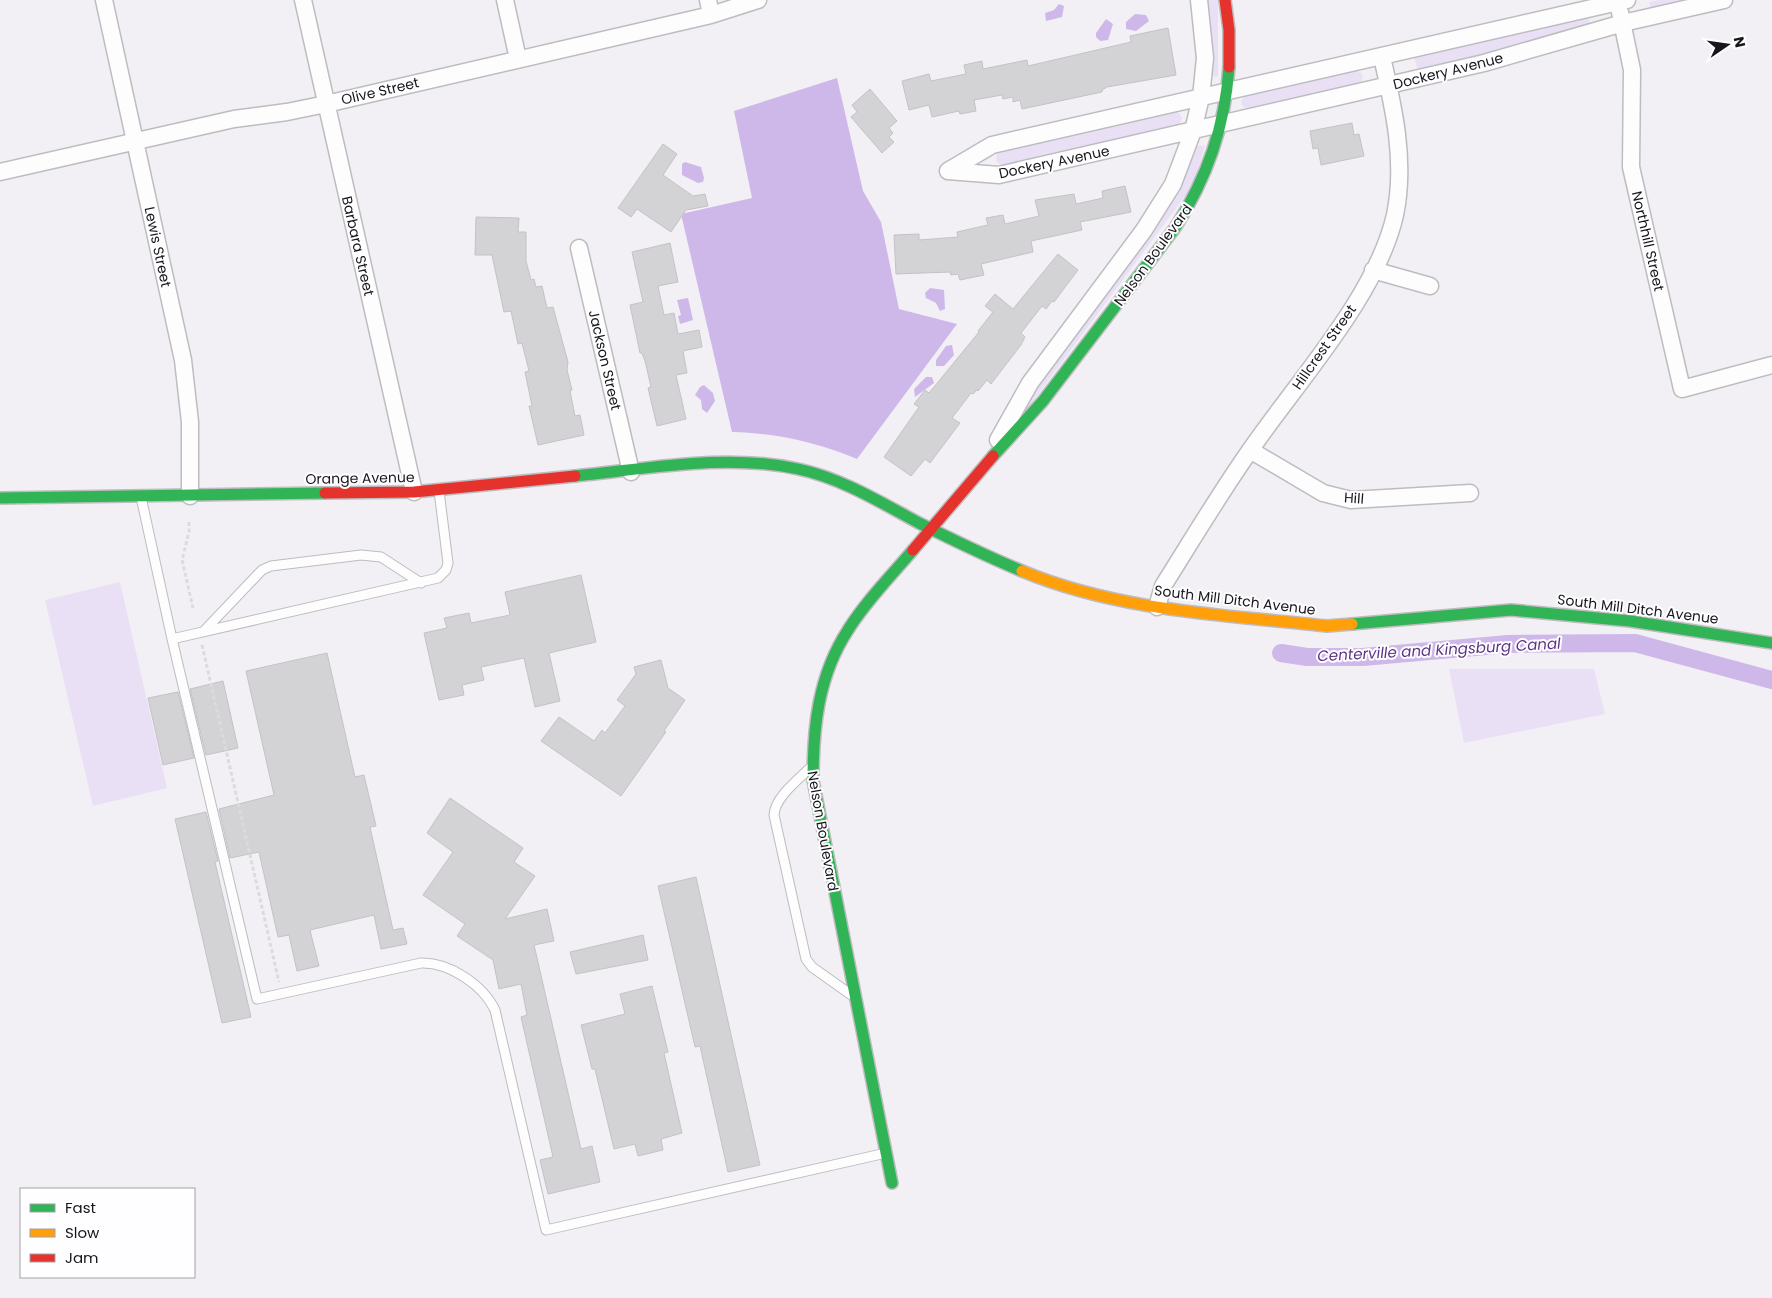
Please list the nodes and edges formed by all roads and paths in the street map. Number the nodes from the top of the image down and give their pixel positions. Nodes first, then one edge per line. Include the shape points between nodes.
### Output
1 (104, 0) edge
2 (303, 0) edge
3 (505, 0) edge
4 (758, 0) edge
5 (1199, 0) edge
6 (1225, 0) edge
7 (1724, 0) edge
8 (1621, 1) edge
9 (710, 8) edge
10 (1622, 23) junction
11 (1382, 57) junction
12 (518, 59) junction
13 (1388, 86) junction
14 (1228, 91) junction
15 (1201, 97) junction
16 (326, 104) junction
17 (1222, 124) junction
18 (1193, 131) junction
19 (135, 141) junction
20 (0, 172) edge
21 (580, 248) dead end
22 (1373, 270) junction
23 (1430, 286) dead end
24 (1772, 365) edge
25 (1250, 450) junction
26 (719, 462) joint
27 (982, 468) junction
28 (631, 472) junction
29 (439, 491) junction
30 (414, 492) junction
31 (1470, 493) dead end
32 (190, 496) junction
33 (141, 497) junction
34 (0, 498) edge
35 (188, 522) dead end
36 (931, 531) junction
37 (421, 583) junction
38 (1157, 607) junction
39 (193, 608) dead end
40 (203, 632) junction
41 (172, 639) junction
42 (1772, 643) edge
43 (202, 645) dead end
44 (812, 767) junction
45 (279, 982) dead end
46 (854, 997) junction
47 (887, 1153) junction
48 (892, 1183) dead end

1 - 19 street, Lewis Street
2 - 16 street, Barbara Street
3 - 12 street
4 - 9 street, Olive Street
5 - 15 street, Nelson Boulevard via 1204,50
6 - 14 street, Nelson Boulevard via 1230,40
7 - 10 street, Dockery Avenue
8 - 10 street, Northhill Street
8 - 11 street, Dockery Avenue
9 - 12 street, Olive Street
10 - 13 street, Dockery Avenue via 1484,63
10 - 24 street, Northhill Street via 1632,77 1631,167 1682,389
11 - 13 street, Hillcrest Street
11 - 14 street, Dockery Avenue
12 - 16 street, Olive Street
13 - 17 street, Dockery Avenue
13 - 22 street, Hillcrest Street via 1398,137 1397,195 1386,245
14 - 15 street, Dockery Avenue
14 - 17 street, Nelson Boulevard
15 - 18 street, Nelson Boulevard
15 - 18 street, Dockery Avenue via 992,145 948,171 999,175
16 - 19 street, Olive Street via 234,119
16 - 30 street, Barbara Street
17 - 18 street, Dockery Avenue
17 - 27 street, Nelson Boulevard via 1207,171 1184,216 1043,401
18 - 27 street, Nelson Boulevard via 1163,203 1030,383
19 - 20 street, Olive Street
19 - 32 street, Lewis Street via 186,377
21 - 28 street, Jackson Street
22 - 23 street
22 - 25 street, Hillcrest Street via 1350,313
25 - 31 street, Hill via 1323,493 1350,500
25 - 38 street, Hillcrest Street via 1163,586
26 - 28 street, Orange Avenue
26 - 36 street, South Mill Ditch Avenue via 770,464 818,475 866,495
27 - 36 street, Nelson Boulevard
28 - 29 street, Orange Avenue
29 - 30 street, Orange Avenue
29 - 37 lane via 448,563 438,578
30 - 32 street, Orange Avenue
32 - 33 street, Orange Avenue
33 - 34 street, Orange Avenue
33 - 41 lane
35 - 39 path via 189,532 182,560
36 - 38 street, South Mill Ditch Avenue via 1051,583
36 - 44 street, Nelson Boulevard via 863,609 836,648 818,703
37 - 40 lane
37 - 40 lane via 375,556 271,566 262,570
38 - 42 street, South Mill Ditch Avenue via 1327,626 1511,610 1630,622
40 - 41 lane
41 - 47 lane via 257,999 421,963 449,968 485,994 495,1010 546,1230
43 - 45 path
44 - 46 street, Nelson Boulevard
44 - 46 lane via 794,783 777,805 774,815 806,959 812,967
46 - 47 street, Nelson Boulevard
47 - 48 street, Nelson Boulevard

